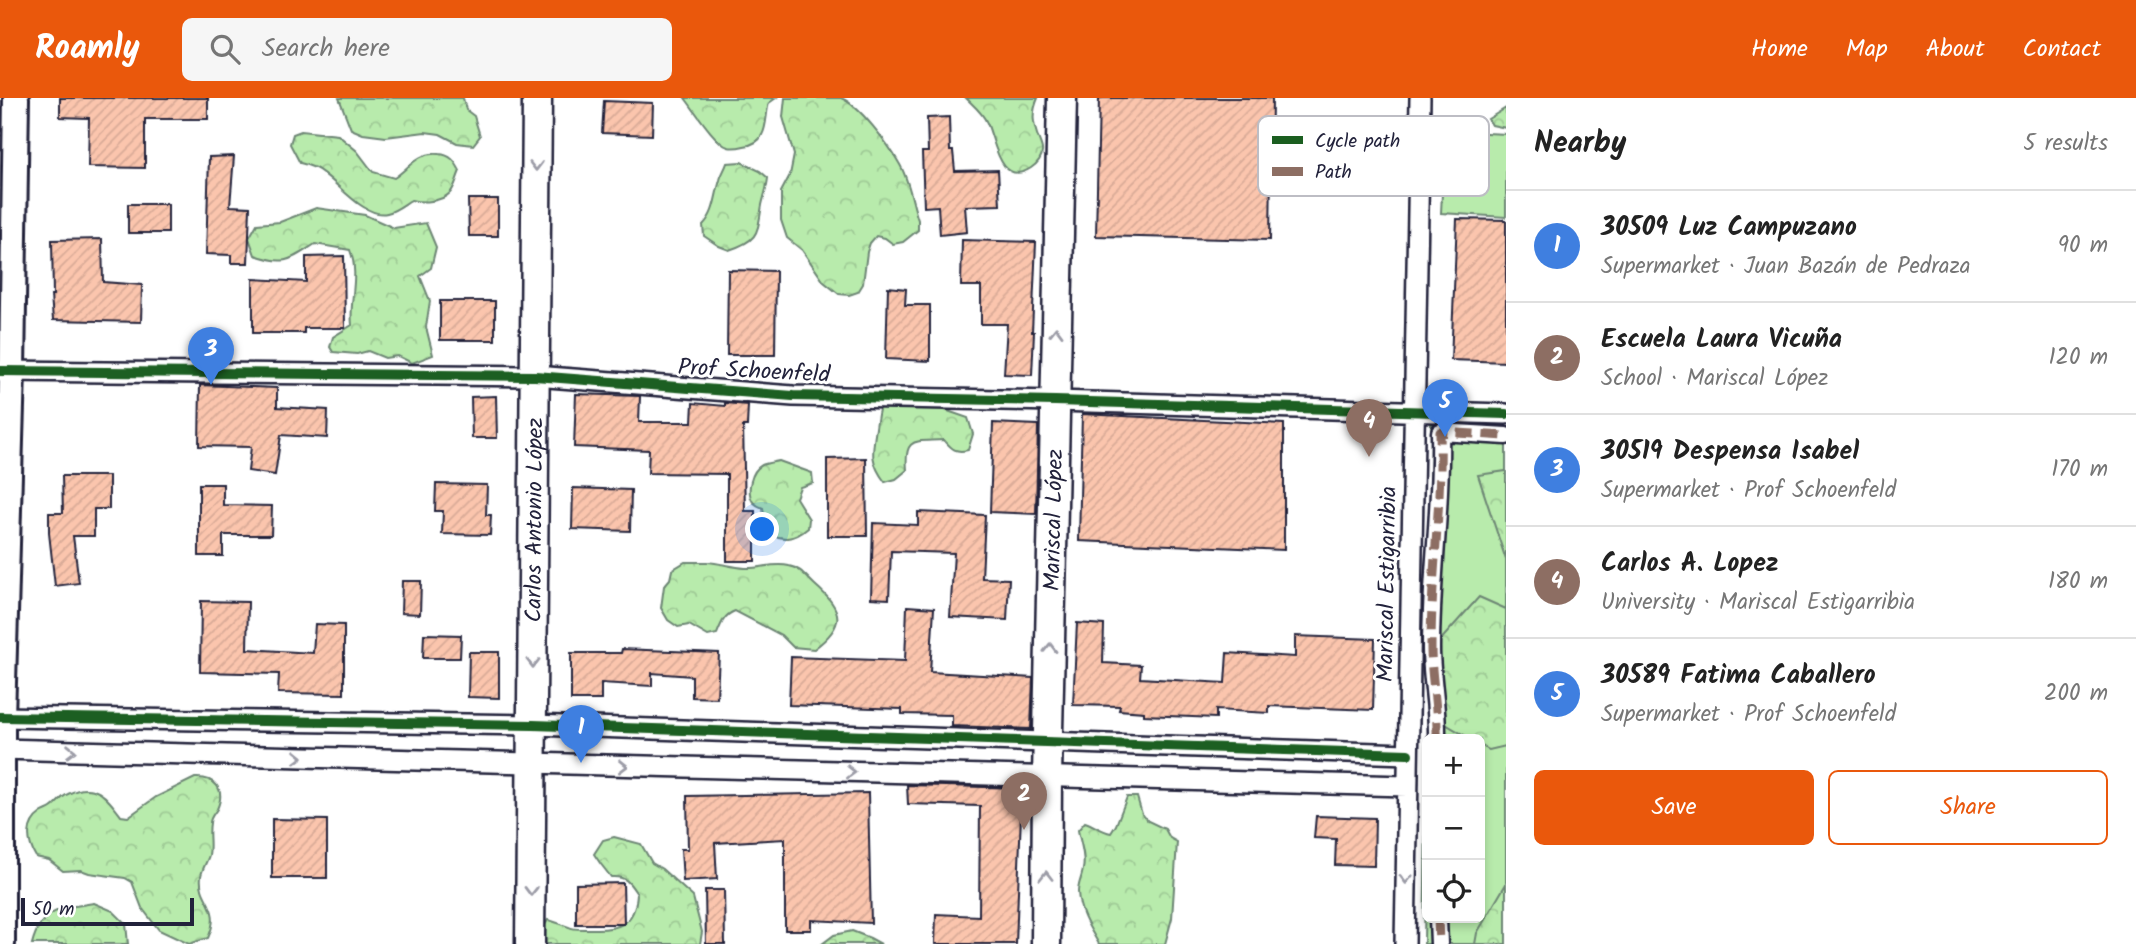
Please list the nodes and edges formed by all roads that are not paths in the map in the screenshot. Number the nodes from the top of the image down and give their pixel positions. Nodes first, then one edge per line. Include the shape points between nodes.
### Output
1 (16, 98) edge
2 (537, 98) edge
3 (1062, 98) edge
4 (1420, 98) edge
5 (1420, 116) edge
6 (1418, 196) edge
7 (6, 371) edge
8 (535, 376) junction
9 (1055, 401) junction
10 (1413, 411) junction
11 (1506, 414) edge
12 (1506, 436) edge
13 (1, 717) edge
14 (533, 724) junction
15 (1437, 734) edge
16 (1047, 742) junction
17 (1, 749) edge
18 (1408, 754) junction
19 (532, 763) junction
20 (1047, 777) junction
21 (1407, 786) junction
22 (1438, 923) edge
23 (2, 944) edge
24 (530, 944) edge
25 (1046, 944) edge
26 (1405, 944) edge
27 (1439, 944) edge

1 - 7 street
2 -> 8 main road, Carlos Antonio López
9 -> 3 main road, Mariscal López
4 - 5 street, Mariscal Estigarribia
6 - 10 street, Mariscal Estigarribia
7 - 8 street, Prof Schoenfeld
7 - 13 street
8 - 9 street, Prof Schoenfeld via 793,396
8 -> 14 main road, Carlos Antonio López
9 - 10 street, Prof Schoenfeld
16 -> 9 main road, Mariscal López
10 - 11 street, Prof Schoenfeld
10 - 18 street, Mariscal Estigarribia
12 - 15 street via 1440,432 1431,649
13 - 14 street
13 - 17 street
14 - 16 street
14 - 19 main road, Carlos Antonio López
16 - 18 street
16 - 20 main road, Mariscal López
17 -> 19 street
17 - 23 street
18 - 21 street, Mariscal Estigarribia
19 -> 20 street
19 -> 24 main road, Carlos Antonio López
20 - 21 street
25 -> 20 main road, Mariscal López
21 -> 26 street, Mariscal Estigarribia
22 - 27 street

